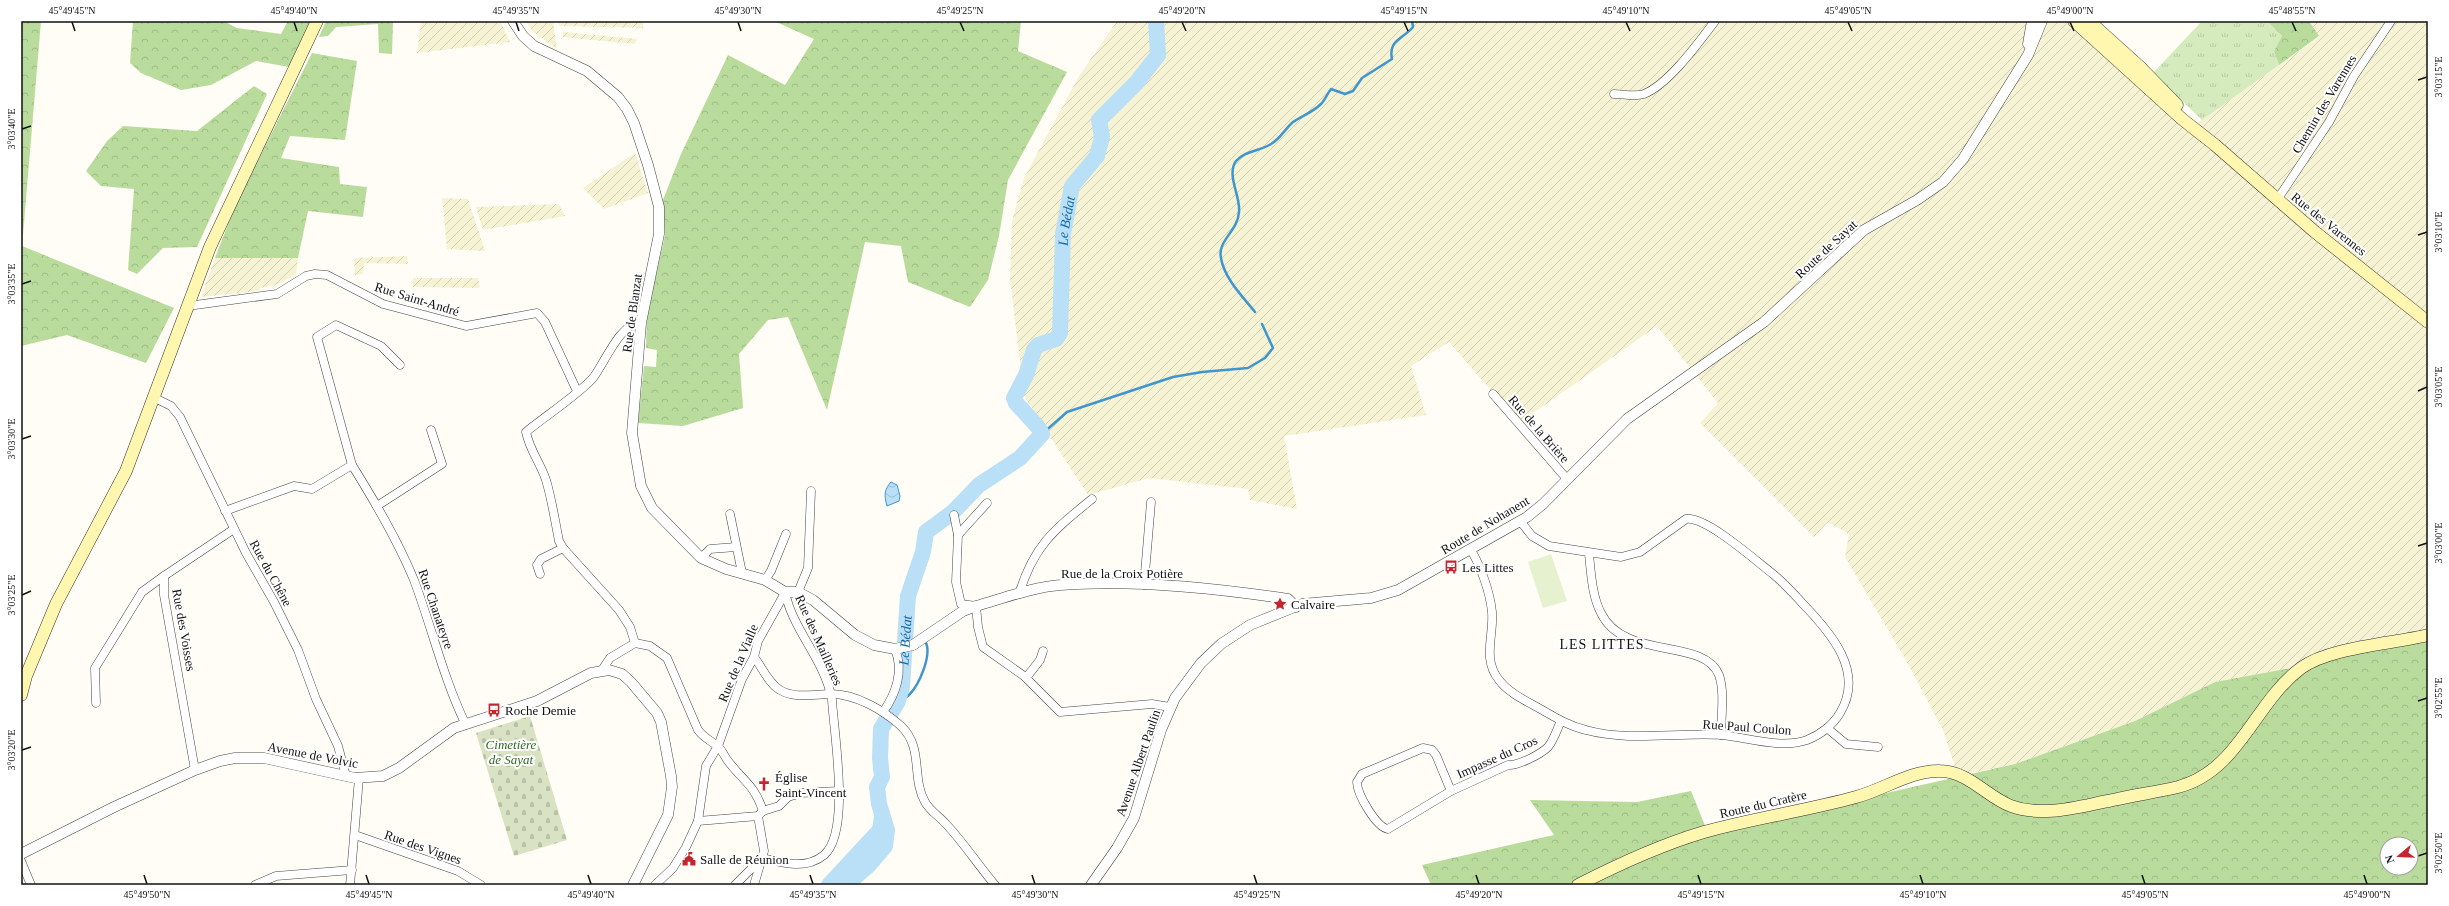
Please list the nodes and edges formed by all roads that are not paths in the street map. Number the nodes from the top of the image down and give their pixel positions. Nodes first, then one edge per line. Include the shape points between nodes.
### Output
1 (317, 21) edge
2 (513, 21) edge
3 (1715, 21) edge
4 (2032, 21) edge
5 (2042, 21) edge
6 (2074, 21) edge
7 (2089, 21) edge
8 (2391, 21) edge
9 (2096, 35) junction
10 (2024, 61) junction
11 (1614, 94) dead end
12 (2277, 200) junction
13 (188, 302) junction
14 (2428, 322) edge
15 (641, 323) junction
16 (400, 365) dead end
17 (577, 391) junction
18 (1494, 394) dead end
19 (153, 397) junction
20 (1653, 400) joint
21 (431, 430) dead end
22 (352, 465) junction
23 (1567, 479) junction
24 (811, 492) dead end
25 (1092, 499) dead end
26 (1151, 502) dead end
27 (988, 503) dead end
28 (378, 506) junction
29 (225, 511) junction
30 (730, 514) dead end
31 (954, 515) dead end
32 (1521, 522) junction
33 (234, 530) junction
34 (786, 534) dead end
35 (958, 535) junction
36 (736, 547) junction
37 (563, 548) junction
38 (1471, 550) junction
39 (1589, 554) junction
40 (701, 558) junction
41 (742, 573) junction
42 (540, 574) dead end
43 (164, 576) junction
44 (765, 580) junction
45 (1144, 585) junction
46 (785, 592) junction
47 (798, 592) junction
48 (1019, 594) junction
49 (961, 604) junction
50 (976, 606) junction
51 (1296, 607) junction
52 (952, 620) junction
53 (2428, 635) edge
54 (635, 643) junction
55 (897, 648) junction
56 (1043, 651) dead end
57 (754, 657) junction
58 (602, 670) junction
59 (1026, 678) junction
60 (831, 694) junction
61 (21, 696) edge
62 (96, 703) dead end
63 (1170, 707) junction
64 (884, 713) junction
65 (1561, 721) junction
66 (465, 723) junction
67 (1827, 728) junction
68 (1721, 735) junction
69 (718, 746) junction
70 (1878, 747) dead end
71 (195, 770) junction
72 (346, 776) junction
73 (359, 778) junction
74 (839, 791) junction
75 (1451, 791) junction
76 (760, 813) junction
77 (698, 821) junction
78 (355, 835) junction
79 (21, 854) edge
80 (762, 858) junction
81 (21, 861) edge
82 (352, 870) junction
83 (31, 885) edge
84 (255, 885) edge
85 (350, 885) edge
86 (481, 885) edge
87 (634, 885) edge
88 (655, 885) edge
89 (735, 885) edge
90 (754, 885) edge
91 (995, 885) edge
92 (1091, 885) edge
93 (1578, 885) edge

1 - 13 main road via 234,194
2 - 15 street, Rue de Blanzat via 534,46 587,71 603,82 624,104 634,123 654,185 660,216 659,234
3 - 11 street via 1694,48 1658,85 1640,95
4 - 10 street, Route de Sayat
5 - 10 street, Route de Sayat
6 - 9 main road, Rue des Varennes
7 - 9 main road, Rue des Varennes
8 - 12 street, Chemin des Varennes
9 - 12 main road, Rue des Varennes via 2139,66 2215,145
10 - 20 street, Route de Sayat via 1963,159 1943,182 1864,230 1773,316
12 - 14 main road, Rue des Varennes
13 - 17 street, Rue Saint-André via 195,305 277,294 306,276 315,274 327,275 383,304 466,326 537,313 545,322
13 - 19 main road
15 - 17 street via 635,322 627,328 592,378
15 - 40 street, Rue de Blanzat via 632,422 633,446 641,486 652,508
16 - 22 street, Rue Chanateyre via 381,346 336,325 318,337
17 - 37 street via 526,432 529,448 546,481 559,541
18 - 23 street, Rue de la Brière
19 - 29 street, Rue du Chêne via 171,406 180,417
19 - 61 main road via 126,470 56,604 26,676
20 - 23 street, Route de Nohanent via 1618,426
21 - 28 street via 442,464
22 - 28 street, Rue Chanateyre
22 - 29 street via 312,489 294,486
23 - 32 street, Route de Nohanent
24 - 47 street via 808,568
25 - 48 street via 1045,539 1033,558
26 - 45 street
27 - 35 street
28 - 66 street, Rue Chanateyre via 414,581 451,694
29 - 33 street, Rue du Chêne
30 - 36 street
31 - 35 street
32 - 38 street, Route de Nohanent
32 - 39 street, Rue Paul Coulon via 1532,536 1548,546
33 - 43 street, Rue des Voisses
33 - 72 street, Rue du Chêne via 298,650 316,699 338,746
34 - 44 street
35 - 49 street via 956,582
36 - 40 street via 710,549
36 - 41 street
37 - 42 street via 541,559 538,565
37 - 54 street via 619,610 630,627
38 - 51 street, Route de Nohanent via 1385,595 1357,600 1316,602
38 - 65 street, Rue Paul Coulon via 1479,566 1491,606 1489,654 1494,674 1506,687
39 - 67 street, Rue Paul Coulon via 1621,558 1632,556 1686,519 1696,518 1709,525 1779,579 1813,614 1839,648 1849,673 1848,690 1843,708
39 - 68 street via 1596,602 1604,619 1616,632 1632,641 1697,656 1714,666 1721,682
40 - 41 street, Rue de Blanzat
41 - 44 street, Rue de Blanzat
43 - 62 street via 142,592 95,668
43 - 71 street, Rue des Voisses via 164,595
44 - 46 street, Rue de Blanzat
45 - 48 street, Rue de la Croix Potière via 1060,585
45 - 51 street, Rue de la Croix Potière via 1191,586 1263,595 1288,599
46 - 47 street
46 - 57 street, Rue de la Vialle via 758,641
46 - 60 street, Rue des Mailleries via 788,607 826,676
47 - 55 street via 813,600 855,635 874,645
48 - 50 street, Rue de la Croix Potière
49 - 50 street
49 - 52 street
50 - 52 street, Rue de la Croix Potière via 963,611
50 - 59 street via 978,627 984,647
51 - 63 street, Avenue Albert Paulin via 1250,625 1221,644 1192,674
52 - 55 street, Rue de la Croix Potière via 911,646
53 - 93 main road, Route du Cratère via 2339,653 2306,665 2279,690 2222,764 2204,776 2178,787 2042,811 2021,809 2007,804 1960,775 1941,770 1927,772 1857,797 1705,832 1644,853
54 - 58 street via 610,658
54 - 69 street via 650,646 667,658 698,730 707,740
55 - 64 street via 897,686
56 - 59 street via 1040,660
57 - 60 street via 774,685 782,691 795,695
57 - 69 street, Rue de la Vialle via 742,679
58 - 66 street, Avenue de Volvic via 591,673 538,701
58 - 87 street via 622,674 653,705 661,722 668,757 672,788 668,815
59 - 63 street via 1060,712 1152,704
60 - 64 street via 864,702
60 - 74 street, Rue des Mailleries
63 - 92 street, Avenue Albert Paulin via 1134,818 1118,848
64 - 91 street via 909,735 915,746 920,784 926,803 965,846
65 - 68 street, Rue Paul Coulon via 1585,730 1608,734
65 - 75 street, Impasse du Cros via 1550,745 1545,749 1524,761 1508,765
66 - 73 street, Avenue de Volvic via 437,739 392,772 384,776
67 - 68 street, Rue Paul Coulon via 1809,739 1791,744
67 - 70 street via 1846,744
69 - 76 street via 753,788
69 - 77 street, Rue de la Vialle via 706,766
71 - 72 street, Avenue de Volvic via 235,758 256,758
71 - 79 street, Avenue de Volvic via 85,820
72 - 73 street, Avenue de Volvic
73 - 78 street
74 - 76 street via 801,793 788,797 780,806
74 - 80 street, Rue des Mailleries via 836,832 824,854 815,860 797,864
75 - 75 street, Impasse du Cros via 1388,829 1379,826 1360,794 1357,782 1362,774 1423,748 1432,750 1436,755
76 - 77 street
76 - 80 street via 764,851
77 - 88 street, Rue de la Vialle via 676,864
78 - 82 street
78 - 86 street, Rue des Vignes via 458,872
80 - 89 street
80 - 90 street
81 - 83 street
82 - 84 street via 276,876
82 - 85 street

